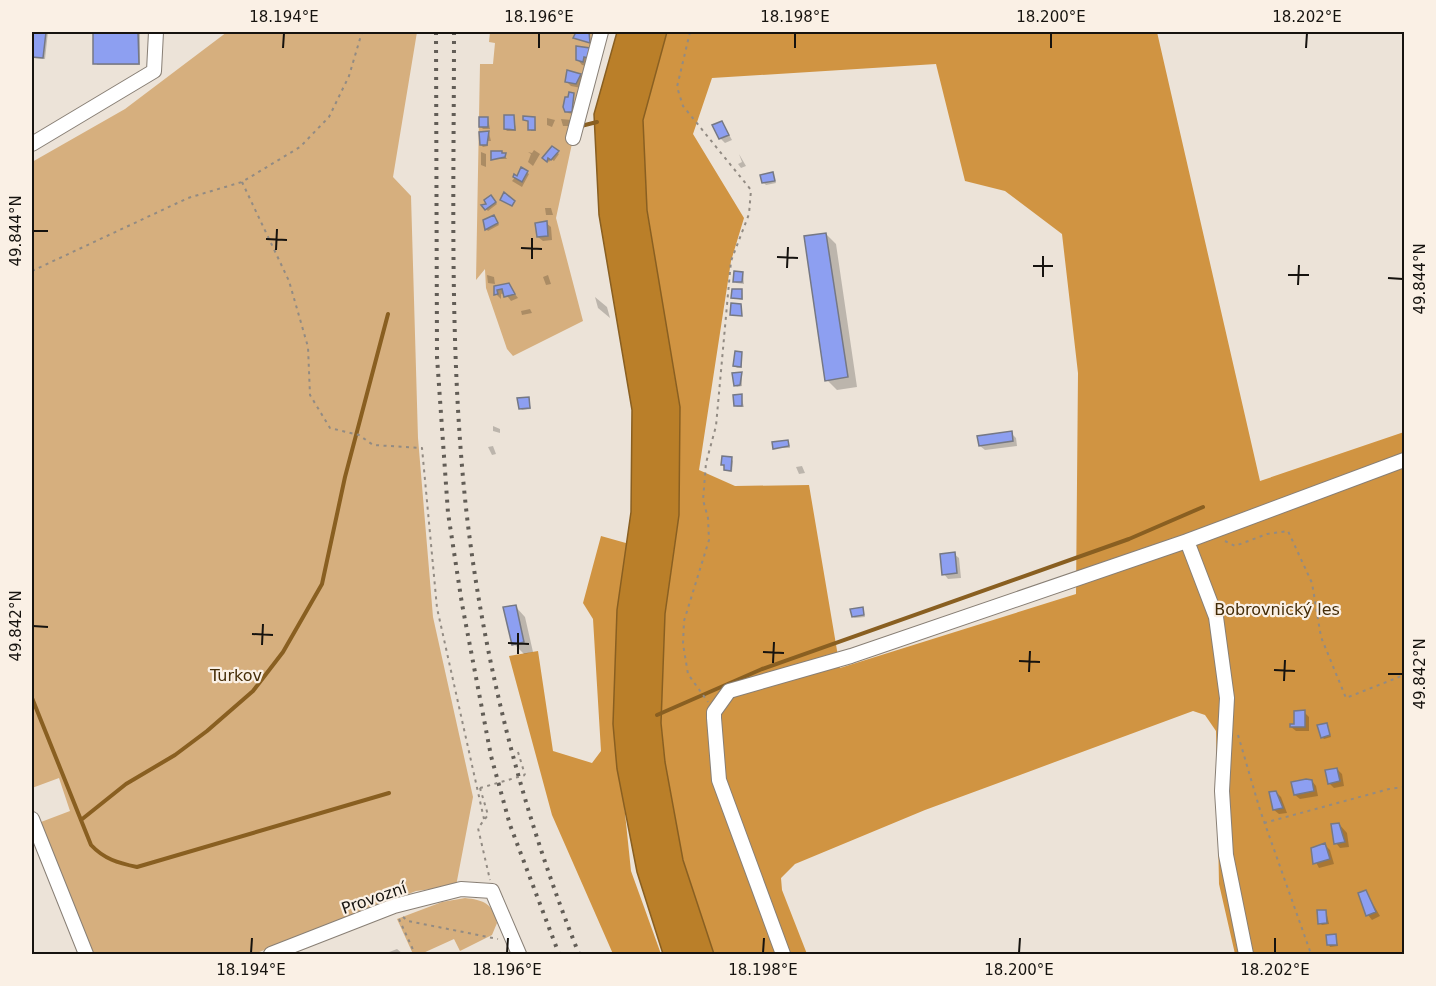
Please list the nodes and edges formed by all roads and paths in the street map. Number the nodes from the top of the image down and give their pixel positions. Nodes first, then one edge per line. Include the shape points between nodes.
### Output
1 (156, 32) edge
2 (363, 32) edge
3 (601, 32) edge
4 (690, 32) edge
5 (573, 138) dead end
6 (32, 144) edge
7 (242, 182) junction
8 (32, 271) edge
9 (1404, 460) edge
10 (1210, 532) junction
11 (1186, 541) junction
12 (1404, 675) edge
13 (714, 712) junction
14 (1237, 731) dead end
15 (518, 752) dead end
16 (1404, 787) edge
17 (1404, 800) edge
18 (1404, 813) edge
19 (32, 819) edge
20 (484, 819) junction
21 (1264, 823) junction
22 (492, 891) junction
23 (498, 939) dead end
24 (86, 954) edge
25 (272, 954) edge
26 (415, 954) edge
27 (519, 954) edge
28 (783, 954) edge
29 (1246, 954) edge
30 (1311, 954) edge

1 - 6 street via 154,71
2 - 7 path via 349,76 329,117 300,147
3 - 5 street
4 - 13 path via 677,87 683,106 751,190 749,214 731,261 716,426 706,463 703,500 709,540 684,621 688,674
7 - 8 path via 188,198
7 - 20 path via 289,280 308,347 310,395 330,428 359,435 373,445 422,448 437,608
9 - 10 street
10 - 11 street
10 - 12 path via 1235,546 1288,531 1312,583 1321,637 1346,698
11 - 13 street via 851,656 729,691
11 - 29 street via 1216,617 1227,698 1222,791 1226,855
13 - 28 street via 719,780
14 - 21 path
15 - 20 path, bridge via 525,775 480,788 488,815
16 - 21 path
17 - 18 path
19 - 24 street
20 - 22 path via 478,828
21 - 30 path
22 - 25 street, Provozní via 461,889 394,906
22 - 27 street
23 - 26 path via 400,917

